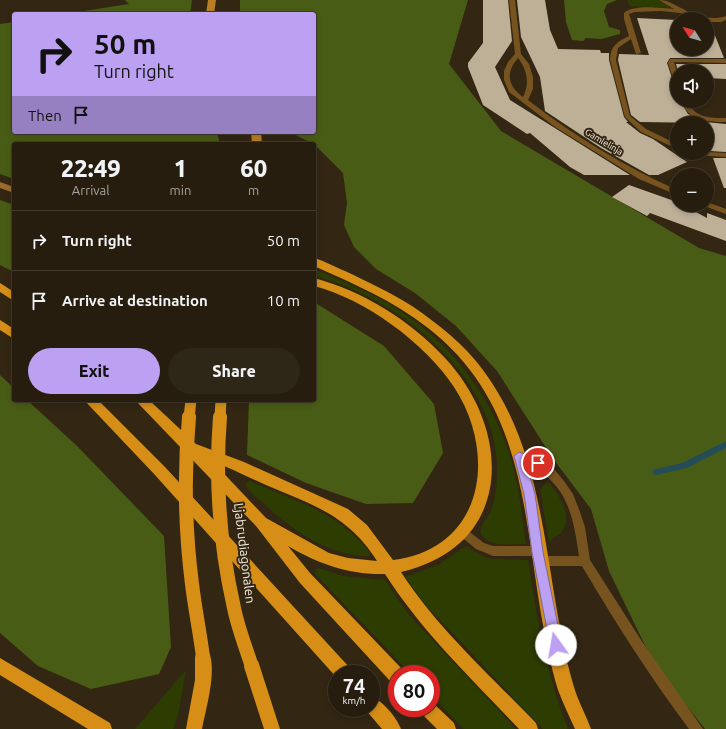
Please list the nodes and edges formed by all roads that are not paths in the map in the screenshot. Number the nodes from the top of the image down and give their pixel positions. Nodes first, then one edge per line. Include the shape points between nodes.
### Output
1 (212, 0) edge
2 (512, 0) edge
3 (662, 0) edge
4 (210, 12) edge
5 (684, 12) joint
6 (714, 17) edge
7 (724, 19) edge
8 (726, 26) edge
9 (633, 36) junction
10 (638, 53) dead end
11 (518, 54) junction
12 (726, 61) edge
13 (671, 64) edge
14 (524, 101) junction
15 (687, 108) edge
16 (726, 120) edge
17 (670, 143) edge
18 (714, 154) edge
19 (726, 155) edge
20 (0, 185) edge
21 (12, 189) edge
22 (670, 190) edge
23 (714, 207) edge
24 (726, 212) edge
25 (316, 263) edge
26 (316, 283) edge
27 (0, 287) edge
28 (12, 296) edge
29 (0, 324) edge
30 (12, 333) edge
31 (92, 402) edge
32 (143, 402) edge
33 (191, 402) edge
34 (221, 402) edge
35 (191, 448) junction
36 (519, 456) junction
37 (261, 522) junction
38 (463, 532) junction
39 (538, 556) junction
40 (585, 561) junction
41 (390, 567) junction
42 (336, 665) edge
43 (0, 666) edge
44 (388, 666) edge
45 (380, 714) edge
46 (437, 717) edge
47 (104, 729) edge
48 (194, 729) edge
49 (272, 729) edge
50 (394, 729) edge
51 (448, 729) edge
52 (530, 729) edge
53 (583, 729) edge
54 (697, 729) edge

1 - 4 main road
2 - 11 lane
3 - 5 lane
5 - 9 lane via 629,11 626,19
6 - 7 lane
7 - 8 lane
9 - 10 lane
9 - 17 lane via 617,44 612,51 627,116 644,130
11 - 14 lane via 529,72 529,92
11 - 14 lane, Gamlelinja via 508,65 506,72 511,91
12 - 13 lane via 672,60
14 - 22 lane, Gamlelinja via 557,126 642,177
15 - 16 lane via 696,117
18 - 19 lane
20 - 21 street
23 - 24 lane
25 - 36 highway via 384,293 432,326 455,346 479,373 496,400 512,430
26 - 38 highway via 349,295 415,335 437,356 460,386 479,424 486,460 482,498
27 - 28 highway
29 - 30 highway
31 - 42 highway via 160,471
32 - 35 highway
33 - 48 highway, bridge via 186,466 187,521 192,583 203,657 203,680
34 - 49 highway, Ljabrudiagonalen, bridge via 219,462 224,546 234,609
35 - 37 highway
35 - 41 highway via 239,466 343,513 362,530
36 - 39 highway via 530,494
36 - 40 lane via 538,463 560,482 580,524
37 - 41 highway via 325,558 355,565
37 - 44 highway via 305,578
38 - 39 lane via 480,546 493,551
38 - 41 highway via 437,553 413,563
39 - 40 lane
39 - 53 highway via 566,689
40 - 54 lane via 662,683
41 - 52 highway via 409,598 427,620
43 - 47 highway
45 - 50 highway
46 - 51 highway

